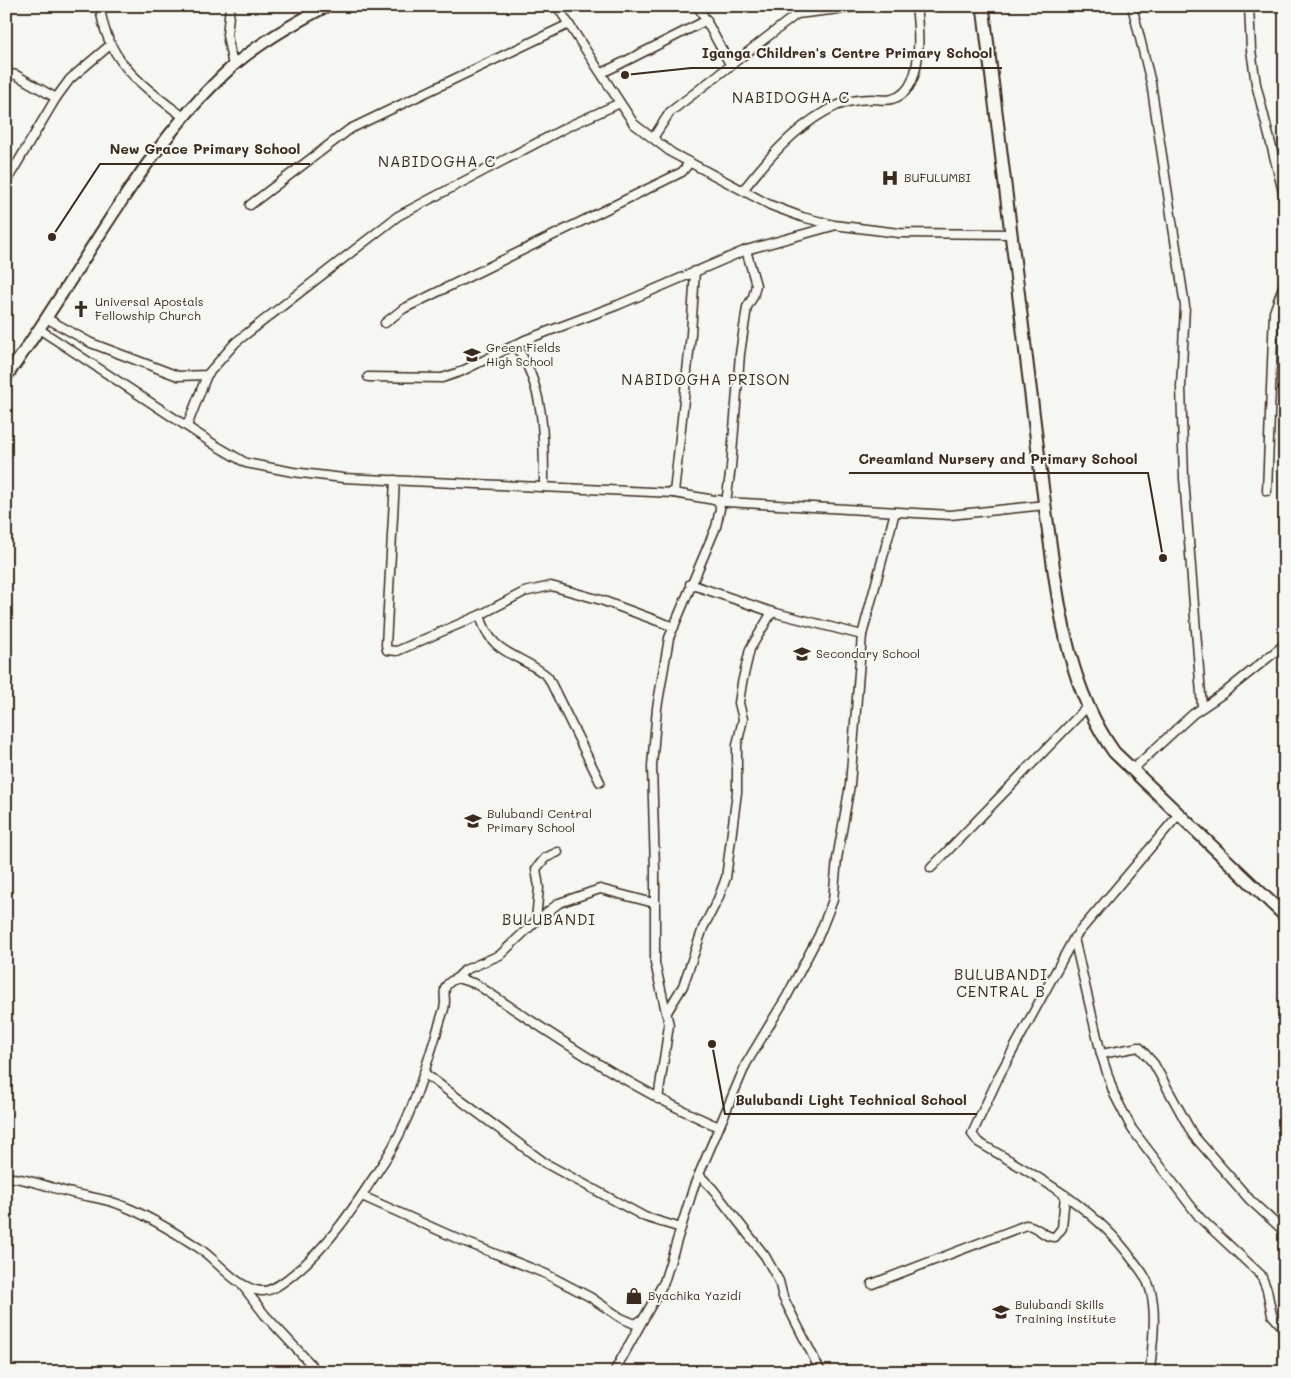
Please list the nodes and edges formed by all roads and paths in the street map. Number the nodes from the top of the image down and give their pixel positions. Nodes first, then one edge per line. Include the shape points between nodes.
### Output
1 (100, 6) edge
2 (230, 6) edge
3 (326, 6) edge
4 (569, 6) edge
5 (698, 6) edge
6 (793, 6) edge
7 (865, 6) edge
8 (916, 6) edge
9 (983, 6) edge
10 (1132, 6) edge
11 (1249, 6) edge
12 (558, 8) edge
13 (797, 14) junction
14 (707, 20) junction
15 (569, 24) junction
16 (109, 46) junction
17 (233, 66) junction
18 (731, 66) junction
19 (6, 73) edge
20 (602, 73) junction
21 (56, 98) junction
22 (620, 103) junction
23 (185, 118) junction
24 (653, 138) junction
25 (690, 162) junction
26 (6, 182) edge
27 (743, 190) junction
28 (1285, 200) edge
29 (250, 205) dead end
30 (834, 225) junction
31 (1011, 234) junction
32 (746, 250) junction
33 (695, 271) junction
34 (1285, 281) edge
35 (46, 318) junction
36 (385, 323) dead end
37 (39, 329) junction
38 (515, 345) junction
39 (10, 364) edge
40 (207, 375) junction
41 (6, 377) edge
42 (368, 377) dead end
43 (187, 426) junction
44 (395, 480) junction
45 (544, 486) junction
46 (1268, 491) dead end
47 (674, 494) junction
48 (723, 501) junction
49 (1044, 505) junction
50 (895, 512) junction
51 (690, 584) junction
52 (772, 612) junction
53 (480, 615) junction
54 (674, 627) junction
55 (862, 636) junction
56 (1285, 644) edge
57 (1087, 707) junction
58 (1202, 707) junction
59 (1132, 770) junction
60 (600, 782) dead end
61 (1179, 814) junction
62 (558, 852) dead end
63 (931, 868) dead end
64 (654, 903) junction
65 (1285, 916) edge
66 (536, 921) junction
67 (1074, 938) junction
68 (457, 978) junction
69 (667, 1012) junction
70 (1101, 1054) junction
71 (424, 1073) junction
72 (658, 1099) junction
73 (719, 1127) junction
74 (699, 1175) junction
75 (6, 1178) edge
76 (1065, 1195) junction
77 (362, 1196) junction
78 (681, 1228) junction
79 (1285, 1232) edge
80 (242, 1283) junction
81 (872, 1284) dead end
82 (644, 1318) junction
83 (1285, 1330) edge
84 (318, 1372) edge
85 (614, 1372) edge
86 (821, 1372) edge
87 (1150, 1372) edge

1 - 16 street
2 - 17 street via 227,35
3 - 17 street via 275,34
4 - 12 street
5 - 14 street
6 - 13 street
7 - 13 street
8 - 27 street via 916,73 906,89 892,99 846,101 825,111 775,151
9 - 31 main road
10 - 58 street via 1151,83 1185,306 1181,387 1184,478
11 - 28 street via 1256,84
12 - 15 street
13 - 18 street
14 - 18 street
14 - 20 street
15 - 20 street
15 - 29 street via 350,129
16 - 21 street via 70,79
16 - 23 street via 127,70 150,92
17 - 23 street
18 - 24 street via 670,112
19 - 21 street via 16,75
20 - 22 street
21 - 26 street
22 - 24 street via 634,124
22 - 40 street via 569,126 398,216 236,342
23 - 35 street via 138,179
24 - 25 street
25 - 27 street
25 - 36 street via 682,172 412,304
27 - 30 street via 770,206
30 - 31 street via 899,233
30 - 32 street
31 - 49 main road
32 - 33 street
32 - 48 street via 756,285 747,307 731,467
33 - 38 street
33 - 47 street
34 - 46 street via 1274,312
35 - 37 street
35 - 40 street via 91,343 178,376
37 - 39 street
37 - 43 street
38 - 42 street via 442,378
38 - 45 street via 528,362 539,401 544,442
39 - 41 street
40 - 43 street
43 - 44 street via 246,463 335,477
44 - 45 street
44 - 53 street via 387,604 388,650 397,651
45 - 47 street
47 - 48 street
48 - 50 street
48 - 51 street via 716,527
49 - 50 street via 950,515
49 - 57 main road via 1061,618 1071,663
50 - 55 street
51 - 52 street
51 - 54 street
52 - 55 street
52 - 69 street via 750,649 742,683 739,703 743,719 737,745 737,792 726,878 703,928 683,986
53 - 54 street via 524,592 551,586 601,600
53 - 60 street via 496,645 548,677
54 - 64 street via 657,708 652,766
55 - 73 street via 850,785 833,900 787,996 746,1064
56 - 58 street
57 - 59 main road via 1099,731
57 - 63 street
58 - 59 street
59 - 61 main road
61 - 65 main road
61 - 67 street
62 - 66 street via 545,858 536,869 539,888
64 - 66 street via 600,889 558,903
64 - 69 street via 655,963
66 - 68 street via 500,956 465,970
67 - 70 street
67 - 76 street via 1000,1074 972,1134 978,1142
68 - 71 street via 450,981 443,993 445,1006
68 - 72 street via 476,984
69 - 72 street via 668,1039
70 - 79 street via 1139,1047 1154,1064 1193,1135 1250,1200
70 - 83 street via 1114,1094 1132,1129 1200,1218 1261,1275 1268,1290 1272,1315
71 - 77 street via 396,1143
71 - 78 street via 545,1163 645,1217
72 - 73 street
73 - 74 street
74 - 78 street
74 - 86 street via 765,1256
75 - 80 street via 12,1176 122,1205 199,1249
76 - 81 street via 1062,1228 1055,1237 1026,1225
76 - 87 street via 1086,1210 1123,1246 1145,1276 1154,1312
77 - 80 street via 330,1240 282,1284 268,1291 259,1291
77 - 82 street via 546,1274 590,1297 620,1318 635,1324
78 - 82 street via 664,1282
80 - 84 street via 265,1315
82 - 85 street

